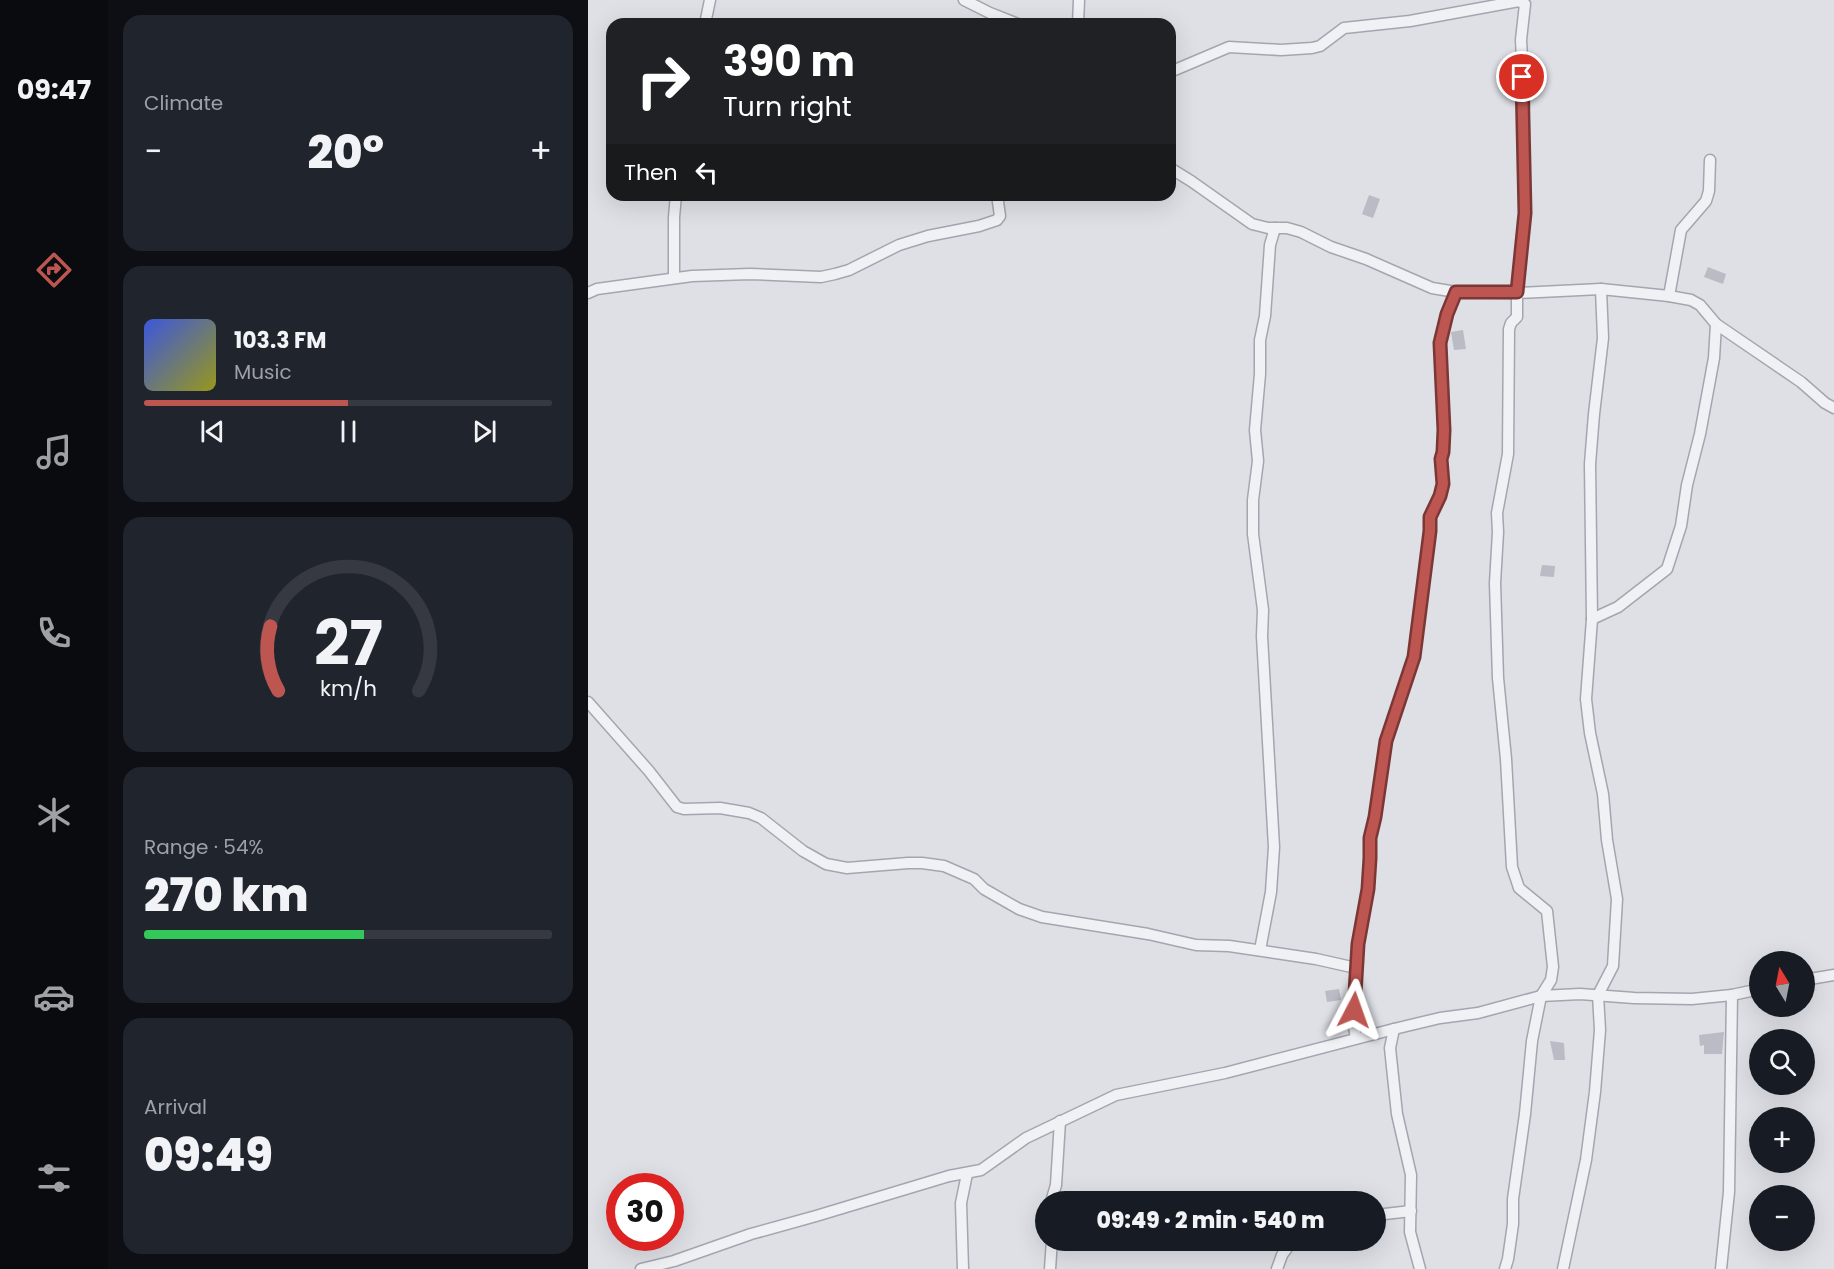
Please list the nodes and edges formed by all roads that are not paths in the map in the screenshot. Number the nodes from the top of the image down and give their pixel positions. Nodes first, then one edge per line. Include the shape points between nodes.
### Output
1 (710, 0) edge
2 (964, 0) edge
3 (993, 0) edge
4 (1079, 0) edge
5 (990, 13) junction
6 (706, 18) edge
7 (1003, 18) edge
8 (1078, 18) edge
9 (1176, 69) edge
10 (1710, 160) dead end
11 (1176, 171) edge
12 (675, 201) edge
13 (998, 201) edge
14 (1275, 228) junction
15 (674, 278) junction
16 (1601, 289) junction
17 (1456, 292) junction
18 (1517, 292) junction
19 (588, 293) edge
20 (1669, 296) junction
21 (1716, 324) junction
22 (1834, 408) edge
23 (1593, 619) junction
24 (588, 702) edge
25 (1260, 950) junction
26 (1356, 968) junction
27 (1834, 975) edge
28 (1815, 978) edge
29 (1749, 991) edge
30 (1598, 995) junction
31 (1732, 995) junction
32 (1541, 996) junction
33 (1394, 1029) junction
34 (1356, 1038) junction
35 (1060, 1121) junction
36 (967, 1174) junction
37 (1054, 1191) edge
38 (1411, 1211) junction
39 (1386, 1214) edge
40 (1051, 1251) edge
41 (1285, 1251) edge
42 (641, 1269) edge
43 (963, 1269) edge
44 (1050, 1269) edge
45 (1276, 1269) edge
46 (1420, 1269) edge
47 (1505, 1269) edge
48 (1563, 1269) edge
49 (1721, 1269) edge

1 - 6 street
2 - 5 street
3 - 5 street
4 - 8 street
5 - 7 street
9 - 18 street via 1229,46 1312,48 1344,28 1523,2 1525,213
10 - 20 street via 1706,201 1681,230
11 - 14 street via 1252,224
12 - 15 street
13 - 15 street via 997,220 899,245 835,274
14 - 17 street via 1301,232 1432,288
14 - 25 street via 1260,340 1255,430 1258,461 1253,500 1253,534 1263,610 1274,847 1271,892
15 - 19 street
16 - 18 street
16 - 20 street
16 - 23 street via 1603,338 1590,464
17 - 18 street
17 - 26 street via 1440,343 1442,488 1430,517 1414,657 1383,757
18 - 32 street via 1517,317 1509,329 1508,454 1497,513 1497,646 1512,867 1519,888 1547,911 1553,967 1551,980
20 - 21 street via 1700,305
21 - 22 street
21 - 23 street via 1700,434 1686,484 1681,526 1667,569 1618,607
23 - 30 street via 1586,699 1617,900 1613,966
24 - 25 street via 677,807 749,813 826,864 847,868 908,863 944,866 974,879 1019,909 1042,917 1196,945
25 - 26 street
26 - 34 street
27 - 28 street
29 - 31 street
30 - 31 street via 1692,999
30 - 32 street
30 - 48 street via 1600,1030 1595,1092 1586,1160
31 - 49 street via 1729,1192
32 - 33 street
32 - 47 street via 1532,1041
33 - 34 street
33 - 38 street via 1390,1048 1398,1122 1411,1175
34 - 35 street via 1225,1073 1122,1093
35 - 36 street via 1026,1138 981,1170
35 - 37 street
36 - 42 street via 949,1176
36 - 43 street via 962,1203
38 - 39 street
38 - 46 street via 1410,1232
40 - 44 street
41 - 45 street

